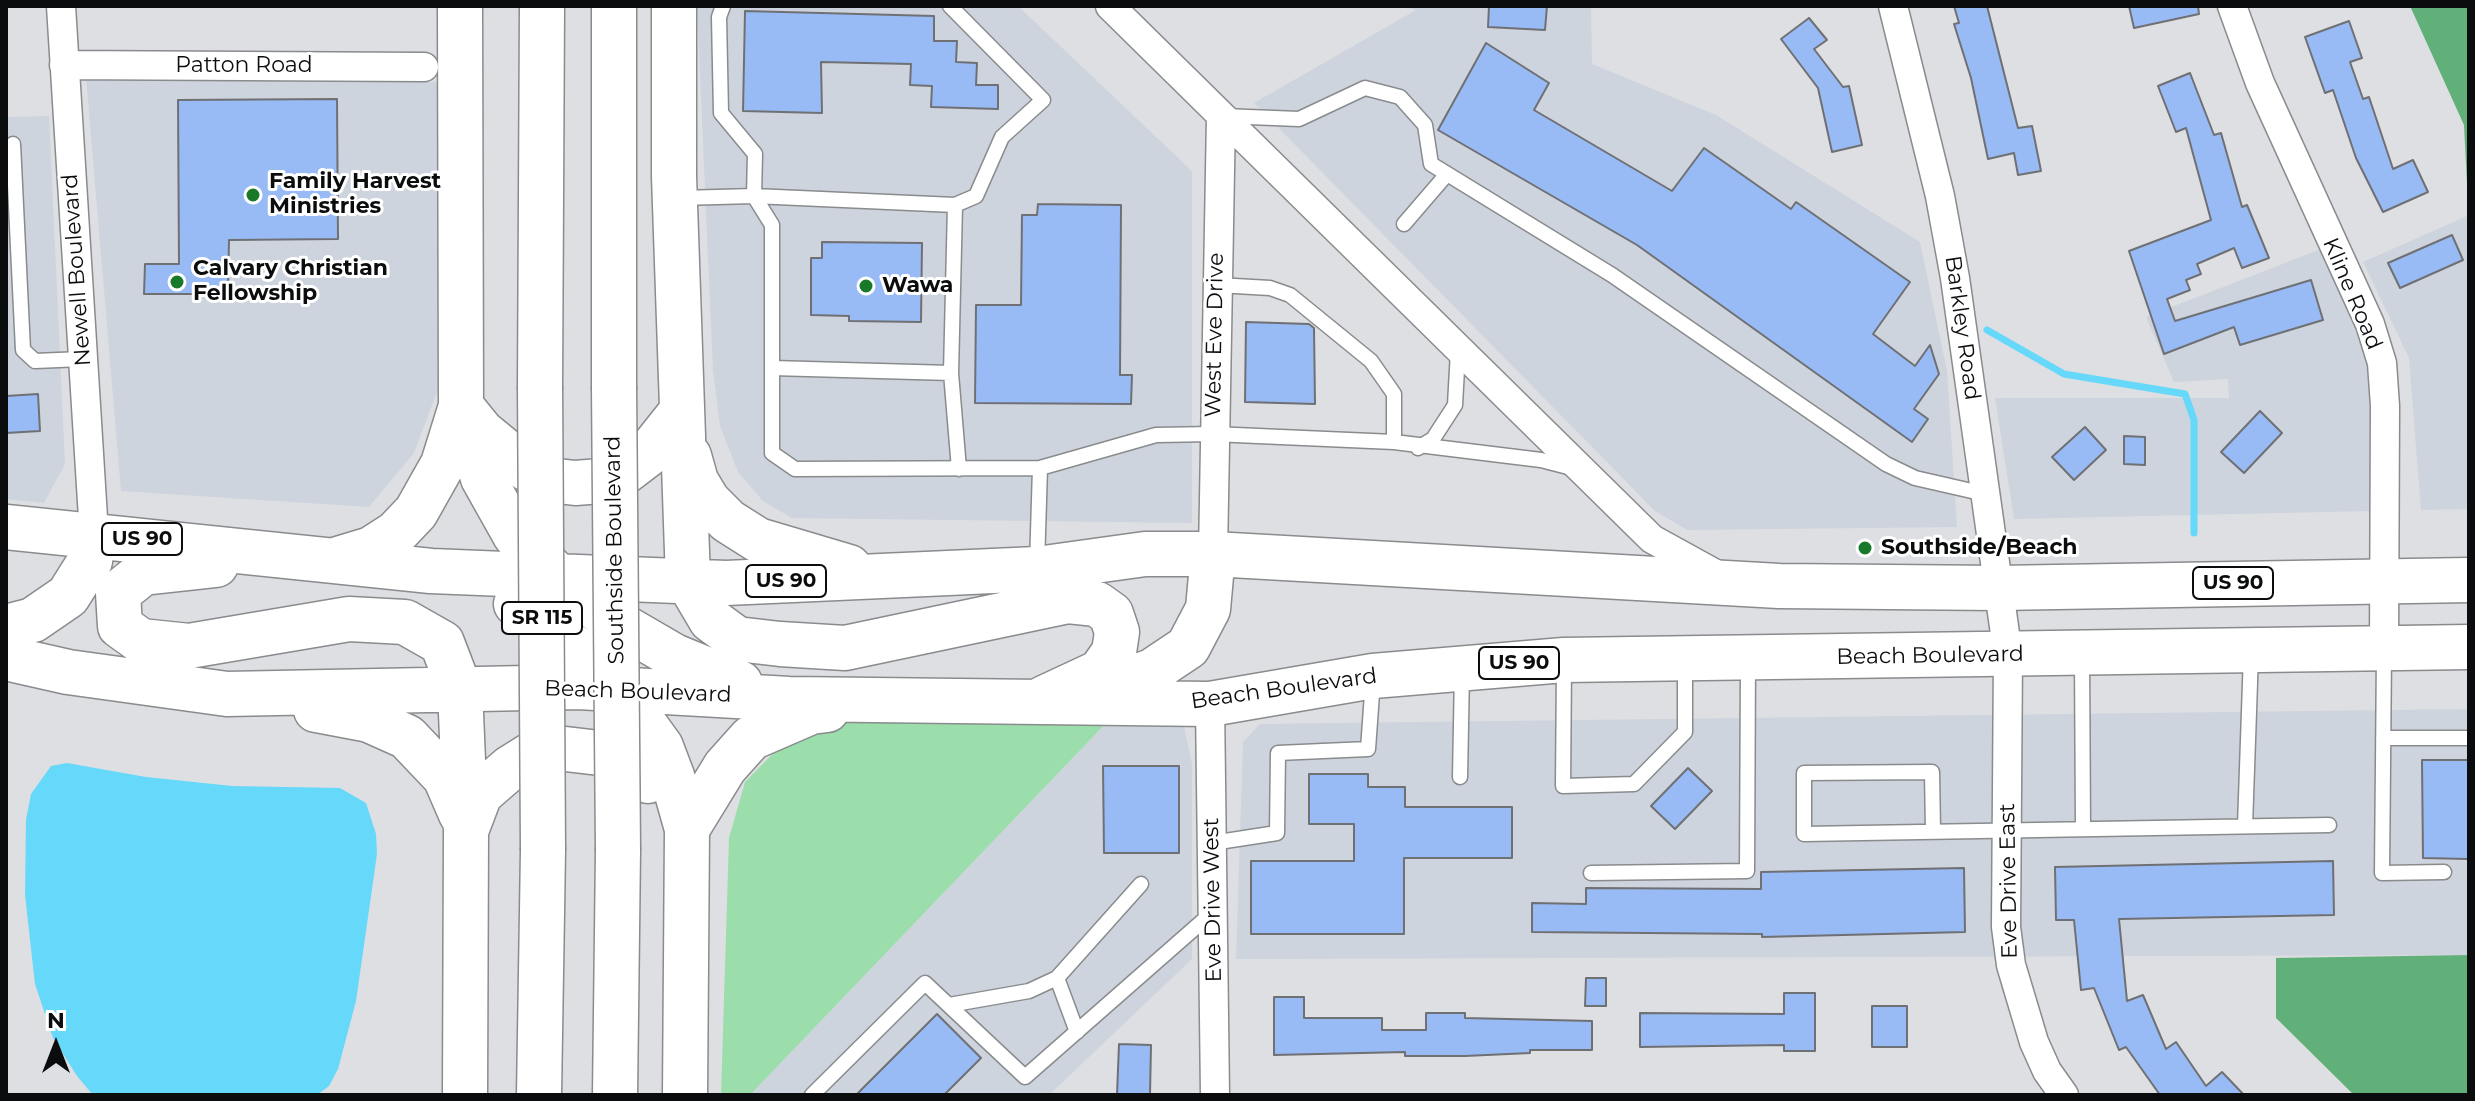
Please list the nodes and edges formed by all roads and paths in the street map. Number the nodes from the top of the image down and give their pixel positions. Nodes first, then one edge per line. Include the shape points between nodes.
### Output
1 (61, 6) edge
2 (460, 6) edge
3 (477, 6) edge
4 (542, 6) edge
5 (614, 6) edge
6 (657, 6) edge
7 (674, 6) edge
8 (723, 6) edge
9 (950, 6) edge
10 (1110, 6) edge
11 (1893, 6) edge
12 (2232, 6) edge
13 (64, 65) junction
14 (424, 67) dead end
15 (1221, 116) junction
16 (13, 144) dead end
17 (461, 148) junction
18 (1447, 174) junction
19 (675, 187) junction
20 (754, 196) junction
21 (955, 205) junction
22 (1404, 224) dead end
23 (1217, 285) junction
24 (1458, 347) junction
25 (82, 359) junction
26 (772, 368) junction
27 (951, 373) junction
28 (461, 406) junction
29 (682, 411) junction
30 (1213, 434) junction
31 (1394, 442) junction
32 (1418, 448) junction
33 (1040, 468) junction
34 (959, 469) junction
35 (1587, 475) junction
36 (1985, 494) junction
37 (6, 527) edge
38 (94, 534) junction
39 (278, 553) junction
40 (1213, 554) junction
41 (338, 560) junction
42 (1037, 569) junction
43 (461, 573) junction
44 (559, 577) junction
45 (884, 577) junction
46 (2469, 580) edge
47 (688, 581) junction
48 (2384, 581) junction
49 (1736, 585) junction
50 (1998, 588) junction
51 (6, 627) edge
52 (2469, 647) edge
53 (2384, 648) junction
54 (2251, 651) junction
55 (2082, 654) junction
56 (2008, 655) junction
57 (6, 658) edge
58 (1748, 658) junction
59 (1685, 659) junction
60 (1564, 660) junction
61 (1463, 667) junction
62 (1373, 676) junction
63 (619, 689) junction
64 (460, 690) junction
65 (227, 694) junction
66 (789, 699) junction
67 (925, 703) junction
68 (1046, 704) junction
69 (1210, 704) junction
70 (2383, 738) junction
71 (2469, 738) edge
72 (1460, 777) dead end
73 (2329, 825) dead end
74 (2245, 826) junction
75 (687, 829) junction
76 (2007, 829) junction
77 (2083, 829) junction
78 (466, 831) junction
79 (1933, 831) junction
80 (1212, 843) junction
81 (2444, 872) dead end
82 (1591, 873) dead end
83 (1141, 884) dead end
84 (1213, 912) junction
85 (1057, 978) junction
86 (949, 1005) junction
87 (1077, 1032) junction
88 (468, 1049) junction
89 (465, 1095) edge
90 (472, 1095) edge
91 (539, 1095) edge
92 (615, 1095) edge
93 (685, 1095) edge
94 (812, 1095) edge
95 (1215, 1095) edge
96 (2064, 1095) edge

1 - 13 street, Newell Boulevard
2 - 17 highway
3 - 17 highway
4 - 91 highway, SR 115, bridge
5 - 92 highway, Southside Boulevard, bridge
6 - 19 highway
7 - 19 highway
8 - 20 lane via 721,113 755,154
9 - 21 lane via 1043,100 1002,137 976,196
10 - 15 street
11 - 36 street, Barkley Road via 1953,264
12 - 48 street, Kline Road via 2260,83 2370,324 2382,363
13 - 14 street, Patton Road
13 - 25 street, Newell Boulevard
15 - 18 lane via 1299,119 1365,88 1400,97 1425,125 1431,164
15 - 23 street, West Eve Drive
15 - 24 street
16 - 25 lane via 23,350 35,361
17 - 28 highway
18 - 22 lane
18 - 36 lane via 1612,275 1886,464 1915,478
19 - 20 lane
19 - 29 highway
20 - 21 lane
20 - 26 lane via 772,225
21 - 27 lane
23 - 30 street, West Eve Drive
23 - 31 lane via 1270,288 1290,295 1371,361 1394,394
24 - 32 lane via 1455,405 1433,439
24 - 35 street
25 - 38 street, Newell Boulevard
26 - 27 lane
26 - 34 lane via 772,453 795,469
27 - 34 lane
28 - 29 highway via 482,432 527,469 549,480 575,483 601,481 626,471 647,455
28 - 41 highway via 443,464 416,512 371,549
28 - 44 highway via 498,508 515,535
29 - 45 highway via 696,481 728,521 758,540
29 - 47 highway
30 - 31 lane
30 - 33 lane via 1156,435
30 - 40 street, West Eve Drive
31 - 32 lane
32 - 35 lane via 1541,460
33 - 34 lane
33 - 42 lane
35 - 49 street via 1652,539
36 - 50 street, Barkley Road
37 - 38 highway, US 90
38 - 39 highway, US 90
38 - 51 highway via 90,561 68,596 33,620
39 - 41 highway, US 90
39 - 64 highway via 143,573 118,593 120,626 141,641 189,646 349,619 405,622 442,643
40 - 42 highway, US 90 via 1145,554
40 - 49 highway, US 90
40 - 68 highway via 1208,609 1188,647 1152,671
41 - 43 highway, US 90
42 - 45 highway, US 90
43 - 44 highway, US 90
43 - 63 highway via 531,615
44 - 47 highway, US 90
44 - 66 highway via 607,617 674,656
45 - 47 highway, US 90
46 - 48 highway, US 90
47 - 68 highway via 711,620 737,639 780,644 857,646 1068,601 1097,604 1111,614 1117,632 1114,652 1100,672
48 - 50 highway, US 90
48 - 53 street, Kline Road
49 - 50 highway, US 90
50 - 56 street, Barkley Road
52 - 53 highway, Beach Boulevard / US 90
53 - 54 highway, Beach Boulevard / US 90
53 - 70 lane
54 - 55 highway, Beach Boulevard / US 90
54 - 74 lane
55 - 56 highway, Beach Boulevard / US 90
55 - 77 lane
56 - 58 highway, Beach Boulevard / US 90
56 - 76 street, Eve Drive East
57 - 65 highway, Beach Boulevard / US 90
58 - 59 highway, Beach Boulevard / US 90
58 - 82 lane via 1747,871
59 - 60 highway, Beach Boulevard / US 90
59 - 60 lane via 1685,732 1634,784 1563,786
60 - 61 highway, Beach Boulevard / US 90
61 - 62 highway, Beach Boulevard / US 90
61 - 72 lane
62 - 69 highway, Beach Boulevard / US 90
62 - 80 lane via 1368,749 1278,753 1277,833
63 - 64 highway, Beach Boulevard / US 90
63 - 66 highway, Beach Boulevard / US 90
63 - 75 highway via 661,747
64 - 65 highway, Beach Boulevard / US 90
64 - 78 highway
65 - 78 highway via 369,720 407,737 445,777
66 - 67 highway, Beach Boulevard / US 90
67 - 68 highway, Beach Boulevard / US 90
67 - 75 highway via 811,712 751,738 725,767
68 - 69 highway, Beach Boulevard / US 90
69 - 80 street, Eve Drive West
70 - 71 lane
70 - 81 lane via 2382,873
73 - 74 lane
74 - 77 lane
75 - 78 highway via 630,766 608,754 557,748 534,753 494,781 480,794
75 - 93 highway
76 - 77 lane
76 - 79 lane
76 - 96 street, Eve Drive East via 2011,965 2034,1042
78 - 88 highway
79 - 79 lane via 1804,834 1804,773 1932,772
80 - 84 street, Eve Drive West
83 - 85 lane
84 - 87 lane
84 - 95 street, Eve Drive West
85 - 86 lane via 1029,991
85 - 87 lane
86 - 87 lane via 1025,1077
86 - 94 lane via 925,983
88 - 89 highway
88 - 90 highway

